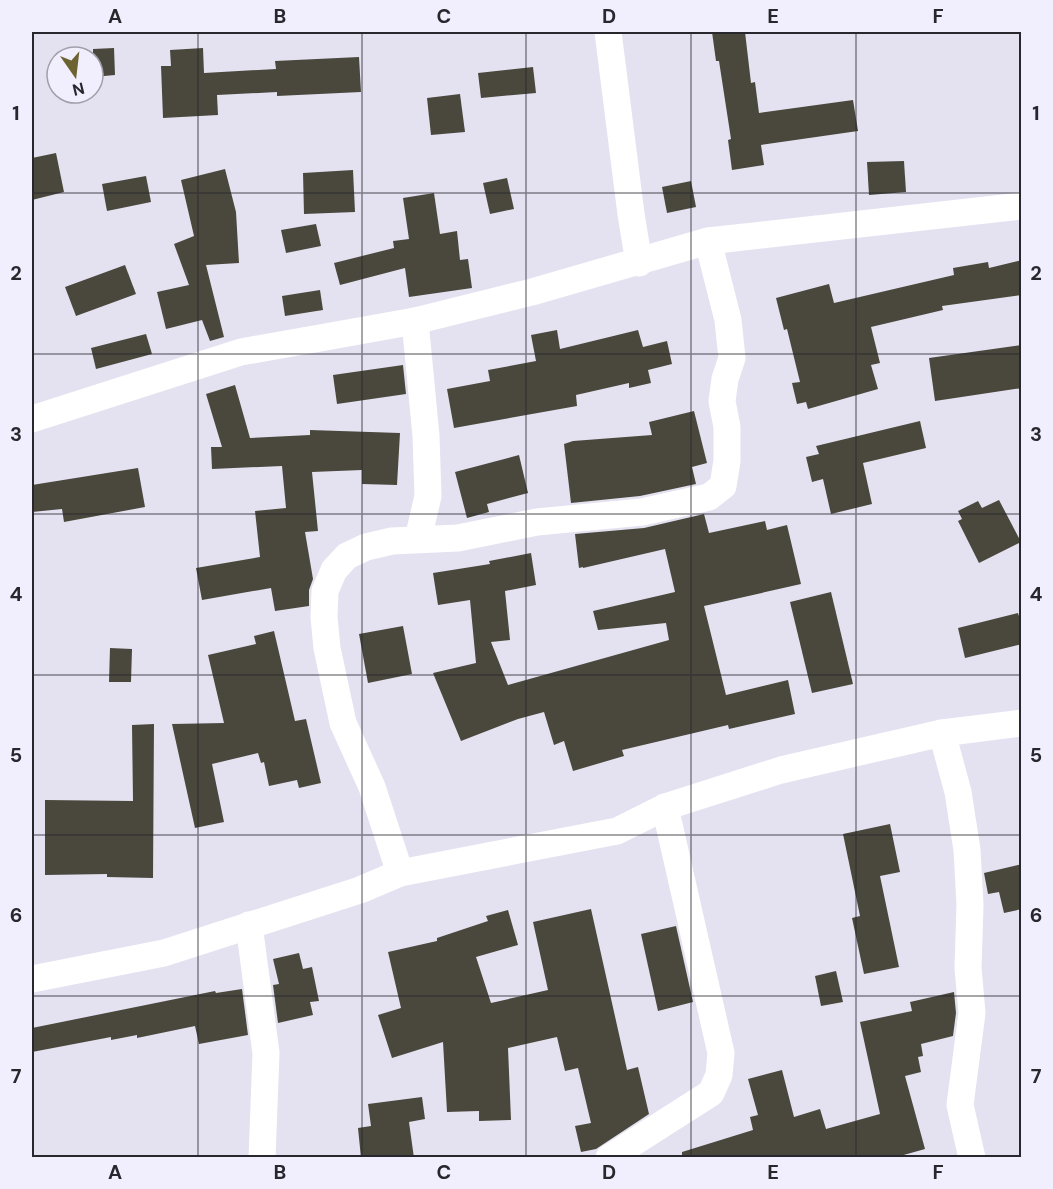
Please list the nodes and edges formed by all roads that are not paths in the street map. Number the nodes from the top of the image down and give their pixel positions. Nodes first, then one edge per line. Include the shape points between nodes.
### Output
1 (608, 32) edge
2 (1022, 206) edge
3 (708, 241) junction
4 (639, 263) junction
5 (414, 321) junction
6 (32, 419) edge
7 (418, 539) junction
8 (1022, 723) edge
9 (942, 733) junction
10 (665, 807) junction
11 (400, 873) junction
12 (249, 925) junction
13 (32, 980) edge
14 (262, 1158) edge
15 (609, 1158) edge
16 (972, 1158) edge

1 - 4 street
2 - 3 street
3 - 4 street
3 - 7 street via 728,320 732,358 722,400 727,427 723,486 701,500 642,512 537,522 458,538
4 - 5 street
5 - 6 street via 241,352
5 - 7 street via 428,496
7 - 11 street via 375,545 347,556 334,570 325,591 327,648 343,723 372,788
8 - 9 street
9 - 10 street via 781,770
9 - 16 street via 958,792 967,850 972,1013 960,1105
10 - 11 street via 616,831
10 - 15 street via 721,1053 719,1075 711,1093
11 - 12 street via 360,890
12 - 13 street via 164,953
12 - 14 street via 266,1053

